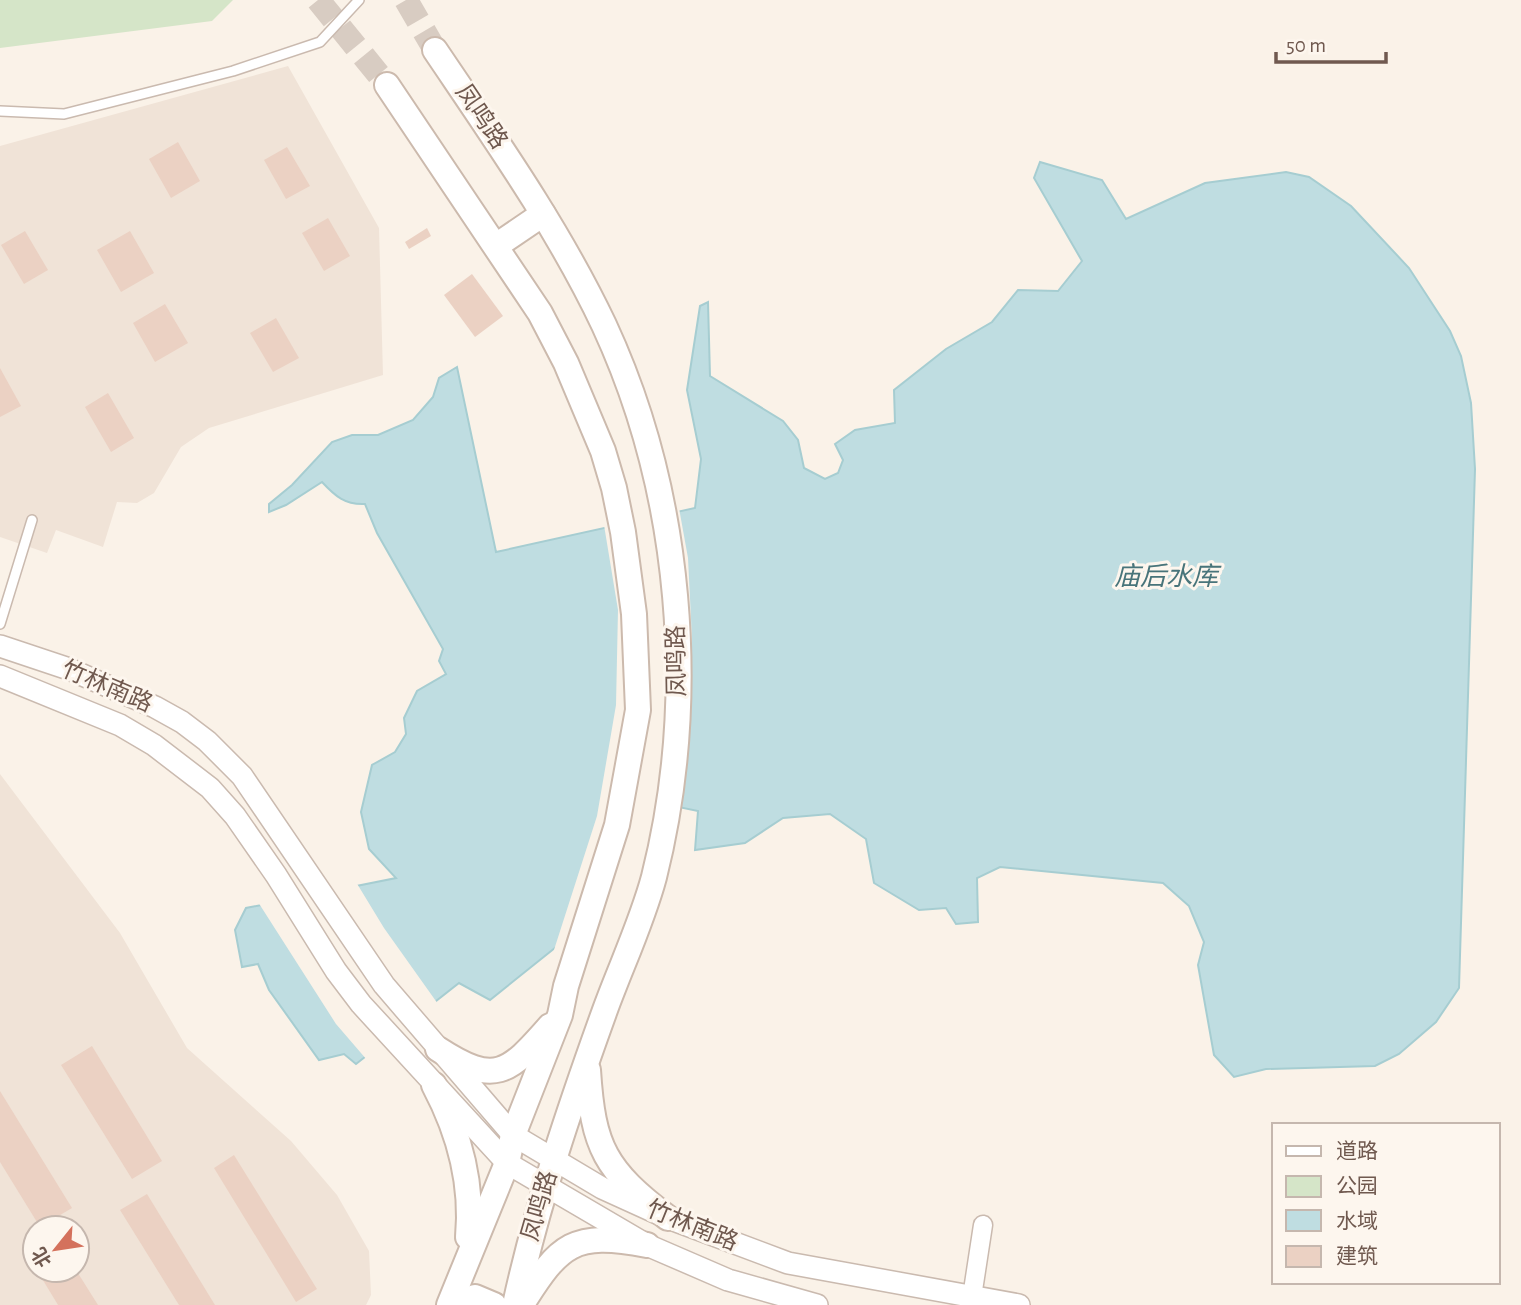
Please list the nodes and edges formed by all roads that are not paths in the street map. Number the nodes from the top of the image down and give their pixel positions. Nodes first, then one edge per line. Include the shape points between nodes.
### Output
1 (359, 0) edge
2 (435, 50) tunnel mouth
3 (387, 85) tunnel mouth
4 (0, 111) edge
5 (542, 214) junction
6 (496, 246) junction
7 (32, 520) dead end
8 (0, 624) edge
9 (0, 646) edge
10 (0, 676) edge
11 (559, 1016) junction
12 (430, 1041) junction
13 (588, 1058) junction
14 (434, 1085) junction
15 (513, 1135) junction
16 (554, 1159) junction
17 (507, 1163) junction
18 (545, 1187) junction
19 (668, 1218) junction
20 (983, 1225) dead end
21 (647, 1245) junction
22 (466, 1259) junction
23 (972, 1297) junction
24 (449, 1305) edge
25 (454, 1305) edge
26 (494, 1305) edge
27 (515, 1305) edge
28 (521, 1305) edge
29 (817, 1305) edge
30 (1019, 1305) edge

1 - 4 lane via 320,42 233,71 64,114
2 - 5 main road, 凤鸣路
3 - 6 main road, 凤鸣路
5 - 6 main road
5 - 13 main road, 凤鸣路 via 603,323 640,417 676,601 680,681 675,764 653,879
6 - 11 main road, 凤鸣路 via 540,313 603,450 623,532 634,614 638,710 617,825
7 - 8 lane
9 - 12 street, 竹林南路 via 69,669 155,707 207,741 242,776 384,985
10 - 14 street, 竹林南路 via 120,725 209,788 235,816 336,971
11 - 12 main road via 505,1069 476,1071
11 - 15 main road, 凤鸣路
12 - 15 street, 竹林南路
13 - 16 main road, 凤鸣路
13 - 19 main road via 598,1143 617,1174
14 - 17 street, 竹林南路
14 - 22 main road via 452,1118 470,1188
15 - 16 street, 竹林南路
15 - 17 main road, 凤鸣路
16 - 18 main road, 凤鸣路
16 - 19 street, 竹林南路 via 602,1188
17 - 18 street, 竹林南路
17 - 22 main road, 凤鸣路
18 - 21 street, 竹林南路
18 - 27 main road, 凤鸣路
19 - 23 street, 竹林南路 via 788,1264
20 - 23 street
21 - 28 main road via 614,1239 585,1240 570,1246 556,1255
21 - 29 street, 竹林南路 via 728,1280
22 - 24 main road, 凤鸣路
23 - 30 street, 竹林南路
25 - 26 main road via 475,1297

